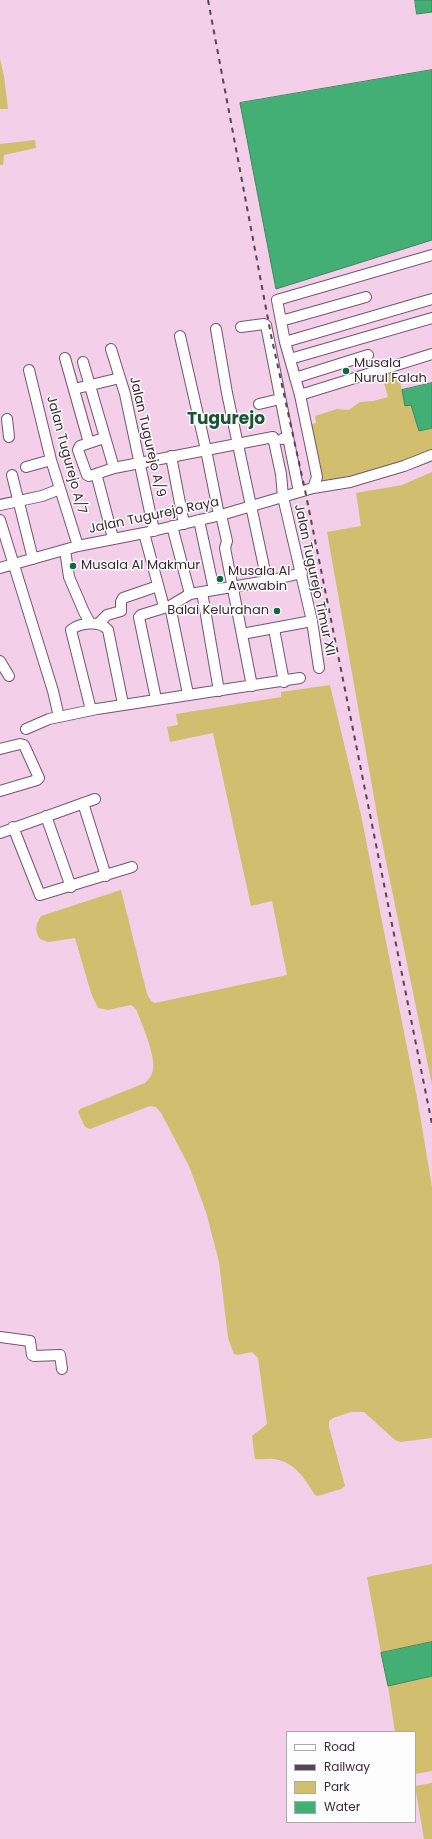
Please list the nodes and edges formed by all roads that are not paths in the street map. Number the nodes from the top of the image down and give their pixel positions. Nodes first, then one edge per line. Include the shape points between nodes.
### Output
1 (432, 255) edge
2 (366, 297) dead end
3 (432, 299) edge
4 (432, 318) edge
5 (281, 321) junction
6 (241, 327) dead end
7 (216, 329) dead end
8 (180, 336) dead end
9 (285, 342) junction
10 (111, 349) dead end
11 (432, 354) edge
12 (368, 355) dead end
13 (65, 358) dead end
14 (290, 359) junction
15 (83, 362) dead end
16 (29, 370) dead end
17 (120, 378) junction
18 (295, 378) junction
19 (89, 385) junction
20 (74, 388) junction
21 (300, 395) junction
22 (280, 399) junction
23 (259, 404) dead end
24 (6, 419) edge
25 (9, 437) dead end
26 (288, 437) junction
27 (104, 438) junction
28 (274, 438) junction
29 (89, 443) junction
30 (238, 443) junction
31 (206, 450) junction
32 (432, 455) edge
33 (171, 456) junction
34 (51, 460) junction
35 (141, 463) junction
36 (26, 466) dead end
37 (114, 468) junction
38 (96, 474) junction
39 (12, 475) dead end
40 (313, 488) junction
41 (60, 489) junction
42 (299, 492) junction
43 (283, 497) junction
44 (18, 502) junction
45 (0, 504) edge
46 (251, 506) junction
47 (220, 515) junction
48 (0, 520) edge
49 (199, 520) junction
50 (184, 524) junction
51 (172, 526) junction
52 (154, 530) junction
53 (144, 533) junction
54 (113, 538) junction
55 (78, 546) junction
56 (65, 550) junction
57 (33, 559) junction
58 (13, 564) junction
59 (0, 568) edge
60 (302, 573) junction
61 (267, 581) junction
62 (158, 586) junction
63 (232, 586) junction
64 (214, 590) junction
65 (202, 592) junction
66 (190, 594) junction
67 (167, 606) junction
68 (312, 621) junction
69 (94, 624) junction
70 (274, 629) junction
71 (242, 634) junction
72 (0, 661) edge
73 (318, 668) dead end
74 (9, 676) dead end
75 (300, 678) dead end
76 (284, 682) junction
77 (252, 686) junction
78 (219, 691) junction
79 (188, 694) junction
80 (156, 699) junction
81 (123, 704) junction
82 (91, 710) junction
83 (58, 717) junction
84 (26, 729) dead end
85 (0, 749) edge
86 (0, 791) edge
87 (95, 799) dead end
88 (84, 803) junction
89 (46, 816) junction
90 (13, 827) junction
91 (0, 833) edge
92 (132, 867) dead end
93 (106, 876) junction
94 (71, 887) junction
95 (0, 1337) edge
96 (62, 1369) dead end

1 - 5 street via 276,300
2 - 5 street
3 - 9 street
4 - 14 street
5 - 9 street
6 - 22 street via 265,324
7 - 30 street
8 - 31 street
9 - 14 street
10 - 17 street, Jalan Tugurejo A/9
11 - 21 street
12 - 18 street
13 - 20 street
14 - 18 street
15 - 19 street
16 - 34 street, Jalan Tugurejo A/7
17 - 19 street
17 - 35 street, Jalan Tugurejo A/9
18 - 21 street
19 - 20 street
19 - 27 street
20 - 29 street
21 - 40 street via 317,477
22 - 23 street
22 - 26 street
24 - 25 street
26 - 28 street
26 - 42 street
27 - 29 street
27 - 37 street
28 - 30 street
28 - 43 street, Jalan Tugurejo Timur XII
29 - 38 street via 80,446 78,450 87,475
30 - 31 street
30 - 46 street
31 - 33 street
31 - 47 street
32 - 40 street, Jalan Tugurejo Raya via 350,482
33 - 35 street
33 - 50 street
34 - 36 street
34 - 41 street, Jalan Tugurejo A/7
35 - 37 street
35 - 52 street, Jalan Tugurejo A/9
37 - 38 street
38 - 54 street
39 - 44 street
40 - 42 street, Jalan Tugurejo Raya
41 - 44 street
41 - 55 street, Jalan Tugurejo A/7
42 - 43 street, Jalan Tugurejo Raya
43 - 46 street, Jalan Tugurejo Raya
43 - 60 street, Jalan Tugurejo Timur XII
44 - 45 street
44 - 57 street
46 - 47 street, Jalan Tugurejo Raya
46 - 61 street
47 - 49 street, Jalan Tugurejo Raya
47 - 63 street
48 - 58 street
49 - 50 street, Jalan Tugurejo Raya
49 - 64 street
50 - 51 street, Jalan Tugurejo Raya
51 - 52 street, Jalan Tugurejo Raya
51 - 66 street
52 - 53 street, Jalan Tugurejo Raya
53 - 54 street, Jalan Tugurejo Raya
53 - 62 street
54 - 55 street, Jalan Tugurejo Raya
55 - 56 street, Jalan Tugurejo Raya
56 - 57 street, Jalan Tugurejo Raya
56 - 69 street via 69,577
57 - 58 street, Jalan Tugurejo Raya
58 - 59 street, Jalan Tugurejo Raya
58 - 83 street
60 - 61 street
60 - 68 street, Jalan Tugurejo Timur XII
61 - 63 street
62 - 67 street
62 - 69 street via 123,598 121,611 108,615
63 - 64 street
63 - 71 street
64 - 65 street
65 - 66 street
65 - 78 street
66 - 67 street
67 - 79 street
67 - 80 street via 139,617
68 - 70 street
68 - 73 street, Jalan Tugurejo Timur XII
69 - 81 street via 104,626 108,630
69 - 82 street via 70,630
70 - 71 street
70 - 76 street
71 - 77 street
72 - 74 street
75 - 76 street
76 - 77 street
77 - 78 street
78 - 79 street
79 - 80 street
80 - 81 street
81 - 82 street
82 - 83 street
83 - 84 street
85 - 86 street via 24,745 39,774 37,780
87 - 88 street
88 - 89 street
88 - 93 street
89 - 90 street
89 - 94 street
90 - 91 street
90 - 94 street via 40,895
92 - 93 street
93 - 94 street
95 - 96 street via 30,1341 34,1356 60,1355

